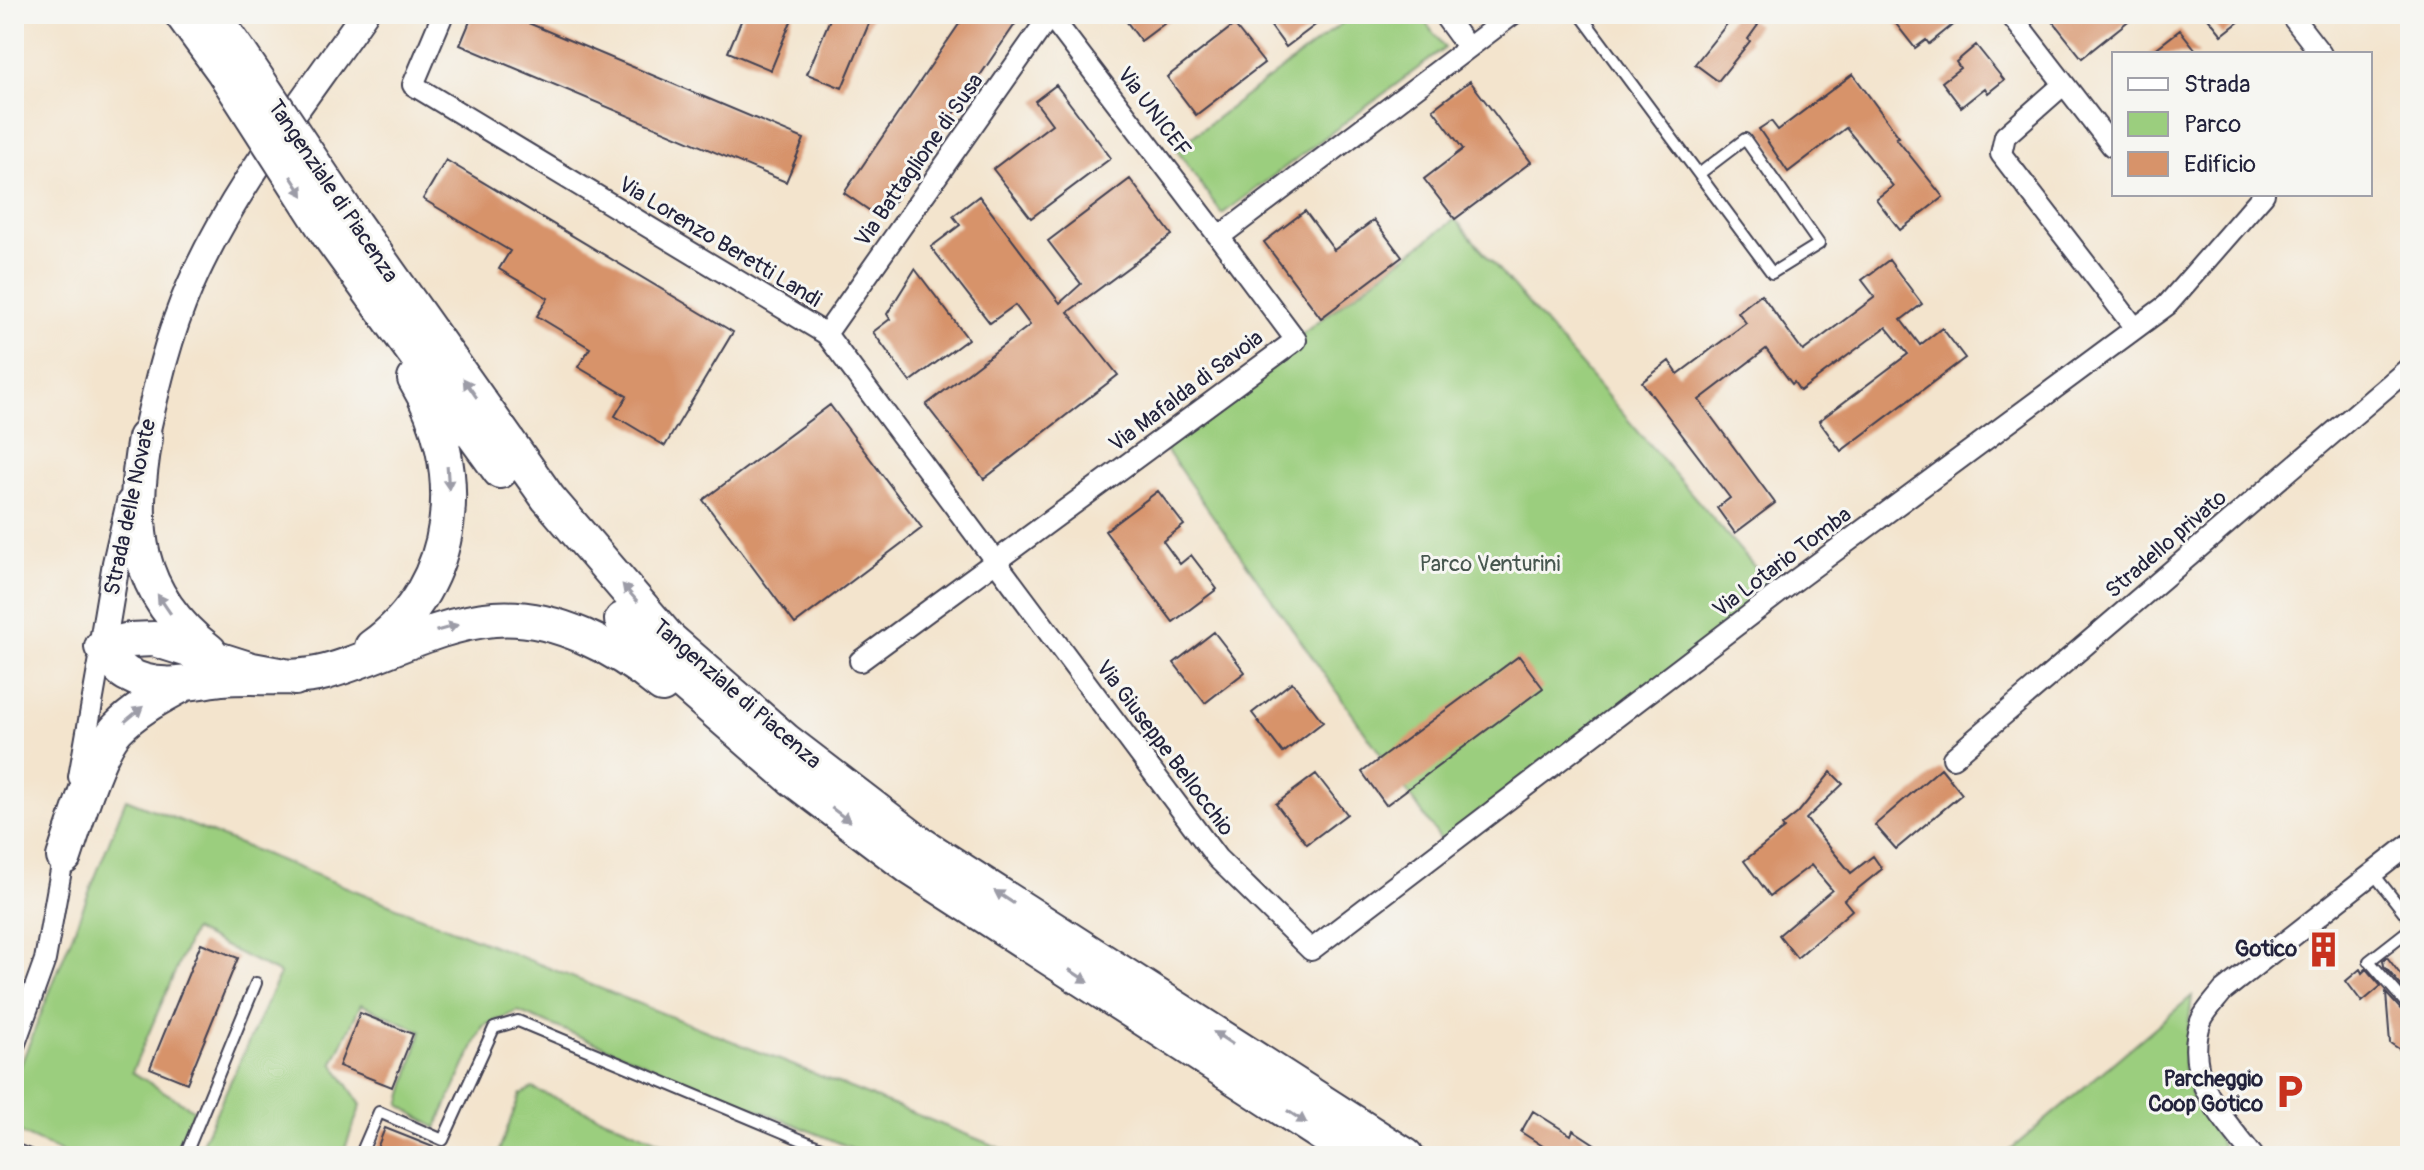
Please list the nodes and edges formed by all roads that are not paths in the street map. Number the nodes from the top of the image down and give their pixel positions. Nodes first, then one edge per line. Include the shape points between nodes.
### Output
1 (182, 14) edge
2 (212, 14) edge
3 (364, 14) edge
4 (443, 14) edge
5 (1050, 14) edge
6 (1443, 14) edge
7 (1513, 14) edge
8 (1580, 14) edge
9 (2010, 14) edge
10 (2290, 14) edge
11 (1468, 48) junction
12 (2319, 52) edge
13 (233, 64) junction
14 (2064, 84) junction
15 (2112, 146) dead end
16 (1699, 174) junction
17 (2262, 196) edge
18 (340, 228) junction
19 (1219, 237) junction
20 (2135, 328) junction
21 (826, 334) junction
22 (2410, 367) edge
23 (145, 438) junction
24 (995, 562) junction
25 (102, 647) junction
26 (219, 659) junction
27 (860, 661) dead end
28 (347, 665) junction
29 (295, 678) junction
30 (180, 686) junction
31 (1953, 758) dead end
32 (792, 778) junction
33 (2410, 844) edge
34 (64, 857) junction
35 (2373, 873) junction
36 (2410, 920) edge
37 (2410, 929) edge
38 (1311, 950) joint
39 (256, 983) dead end
40 (2410, 1008) edge
41 (14, 1046) edge
42 (14, 1149) edge
43 (1410, 1152) edge
44 (32, 1156) edge
45 (185, 1156) edge
46 (360, 1156) edge
47 (840, 1156) edge
48 (1356, 1156) edge
49 (2253, 1156) edge

1 - 13 highway, Tangenziale di Piacenza
2 - 13 highway, Tangenziale di Piacenza
3 - 23 street, Strada delle Novate via 209,246 167,349
4 - 21 street, Via Lorenzo Beretti Landi via 413,85
5 - 19 street, Via UNICEF
5 - 21 street, Via Battaglione di Susa
6 - 11 street
7 - 11 street
8 - 16 lane
9 - 14 street
10 - 12 street
11 - 19 street
13 - 18 highway, Tangenziale di Piacenza, bridge
14 - 15 street
14 - 20 street via 2005,136 2001,154
16 - 16 lane via 1745,139 1819,244 1772,273
17 - 20 street, Via Lotario Tomba via 2167,305
18 -> 28 highway via 425,395 446,451 449,485 444,541 423,592 381,641
18 - 32 highway, Tangenziale di Piacenza via 532,515 653,657
43 -> 18 highway, Tangenziale di Piacenza via 919,843 786,741 668,638 548,498
19 - 24 street, Via Mafalda di Savoia via 1296,340
20 - 38 street, Via Lotario Tomba
21 - 24 street, Via Lorenzo Beretti Landi
22 - 31 street, Stradello privato
23 - 25 street, Strada delle Novate
26 -> 23 highway via 159,600 139,549 138,487
24 - 27 street, Via Mafalda di Savoia
24 - 38 street, Via Giuseppe Bellocchio via 1217,858
25 - 26 highway via 154,639
25 - 30 highway via 125,673
25 - 34 street, Strada delle Novate
26 - 29 highway
28 - 29 highway
28 -> 32 highway via 447,626 496,619 560,627 644,671 699,716
29 - 30 highway via 224,678
34 -> 30 highway via 115,731 142,707
32 -> 48 highway, Tangenziale di Piacenza via 911,868
33 - 35 street
34 - 41 street, Strada delle Novate via 45,960
35 - 36 lane
35 - 49 street via 2223,991 2202,1020 2196,1055 2205,1093
37 - 40 lane via 2369,961
39 - 45 lane
42 - 44 lane
46 - 47 lane via 379,1112 443,1140 494,1028 518,1021

